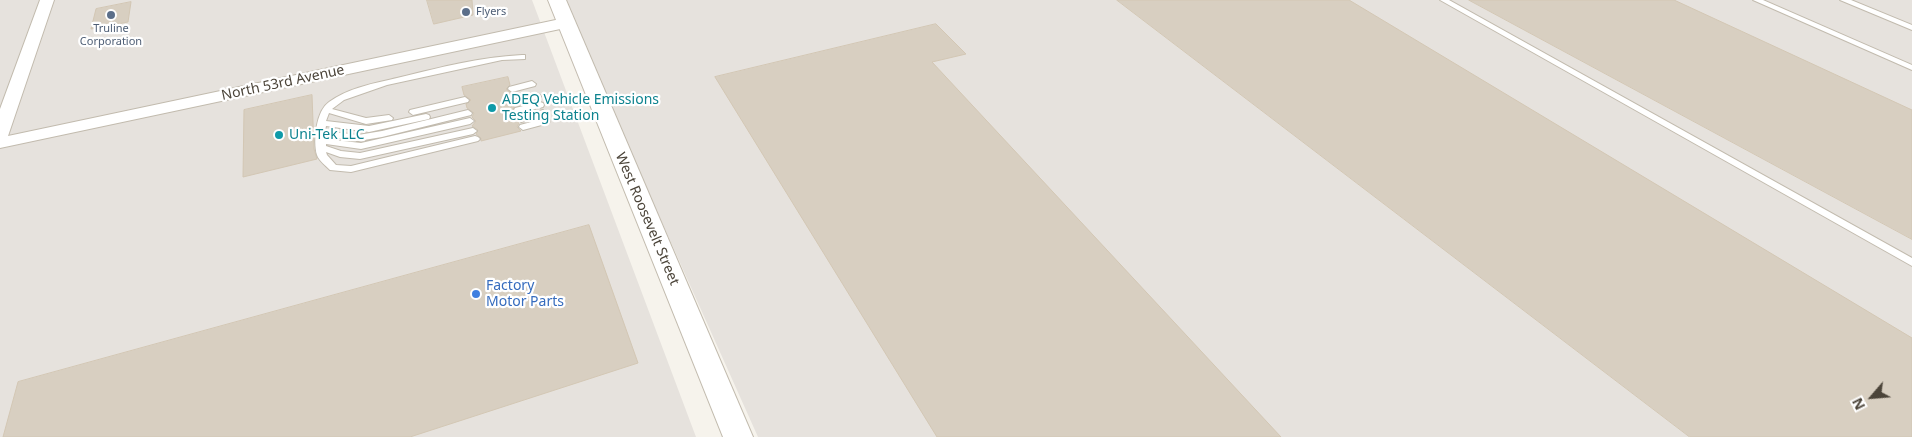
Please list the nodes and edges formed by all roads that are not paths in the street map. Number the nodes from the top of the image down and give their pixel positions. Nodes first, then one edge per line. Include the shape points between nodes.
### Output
1 (47, 0) edge
2 (557, 0) edge
3 (1444, 0) edge
4 (1757, 0) edge
5 (1844, 0) edge
6 (565, 23) junction
7 (1912, 28) edge
8 (522, 57) dead end
9 (1912, 68) edge
10 (539, 102) junction
11 (517, 107) junction
12 (327, 110) junction
13 (470, 119) junction
14 (321, 123) junction
15 (0, 134) edge
16 (321, 141) junction
17 (0, 143) edge
18 (1912, 263) edge
19 (738, 437) edge

1 - 15 street
2 - 6 street, West Roosevelt Street
3 - 18 lane
4 - 9 lane
5 - 7 lane
6 - 17 street, North 53rd Avenue
6 - 19 street, West Roosevelt Street
8 - 12 lane via 502,58 354,92 329,105
10 - 11 lane
10 - 11 lane
10 - 11 lane
12 - 13 lane via 366,121
12 - 14 lane
13 - 14 lane via 369,129
13 - 16 lane
13 - 16 lane via 360,156 340,154
13 - 16 lane via 351,169 333,168 322,156
14 - 16 lane

